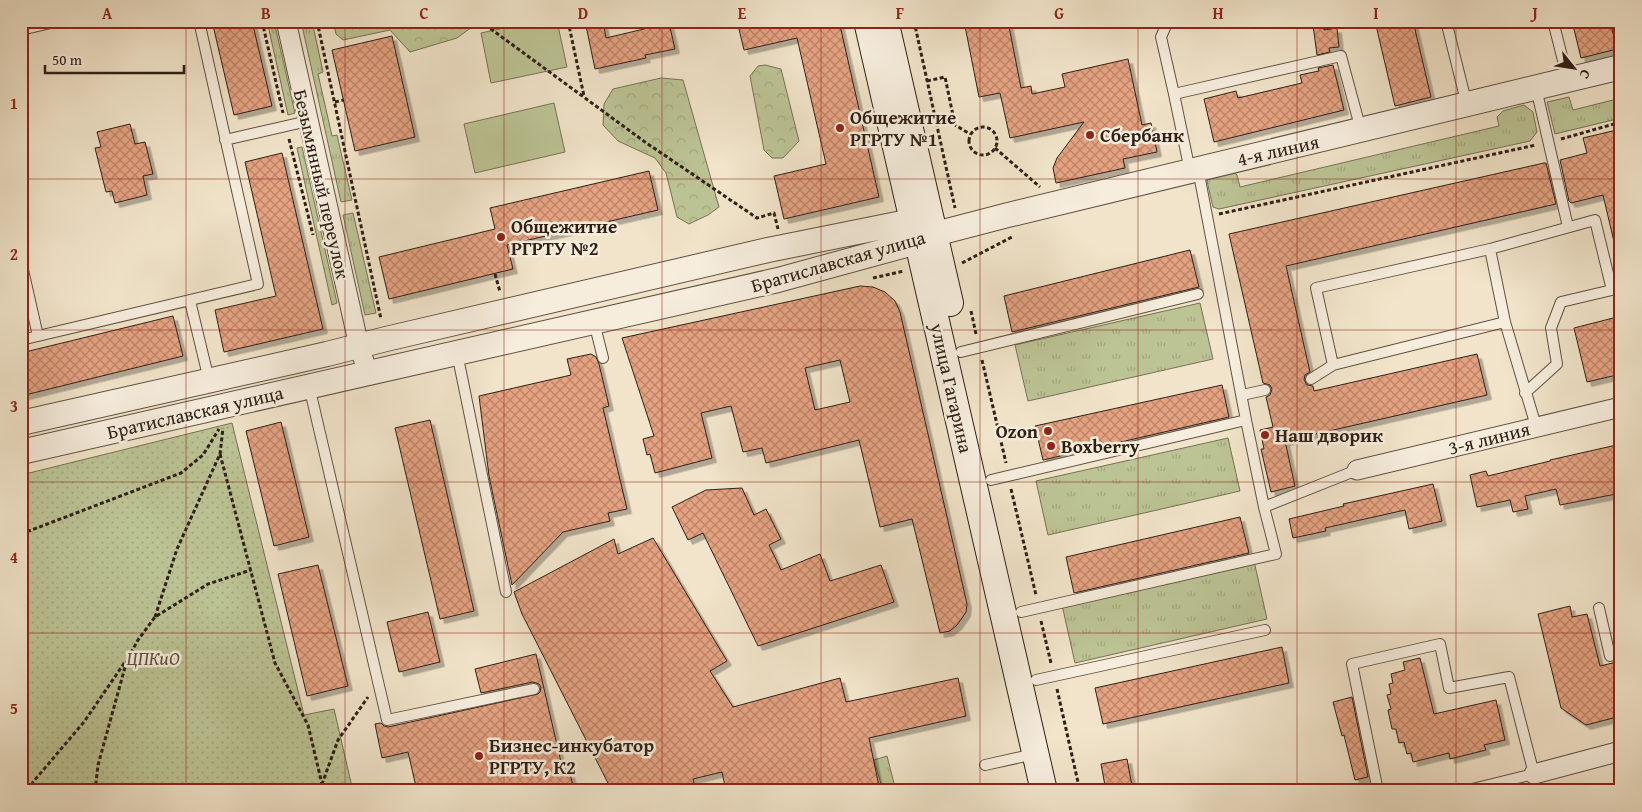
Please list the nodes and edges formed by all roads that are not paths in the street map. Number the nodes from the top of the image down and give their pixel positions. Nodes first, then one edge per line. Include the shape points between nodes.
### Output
1 (59, 21) edge
2 (199, 21) edge
3 (286, 21) edge
4 (867, 21) edge
5 (886, 21) edge
6 (1168, 21) edge
7 (1446, 21) edge
8 (1553, 21) edge
9 (21, 30) edge
10 (1621, 67) edge
11 (1568, 80) junction
12 (1536, 88) junction
13 (1174, 94) junction
14 (1467, 104) junction
15 (308, 121) junction
16 (1361, 130) junction
17 (226, 140) junction
18 (1194, 170) junction
19 (1568, 227) junction
20 (931, 231) junction
21 (1490, 249) junction
22 (21, 261) edge
23 (1198, 294) dead end
24 (190, 301) junction
25 (593, 321) junction
26 (1505, 322) junction
27 (38, 336) junction
28 (21, 340) edge
29 (359, 346) junction
30 (970, 350) junction
31 (457, 352) junction
32 (603, 358) dead end
33 (1333, 365) junction
34 (368, 373) junction
35 (1311, 379) dead end
36 (209, 380) junction
37 (309, 386) junction
38 (1264, 390) dead end
39 (1525, 393) junction
40 (1242, 395) junction
41 (1621, 407) edge
42 (1246, 420) junction
43 (21, 423) edge
44 (1536, 426) junction
45 (21, 452) edge
46 (1357, 470) joint
47 (999, 478) junction
48 (1264, 507) junction
49 (506, 592) dead end
50 (1599, 608) dead end
51 (1030, 609) junction
52 (1266, 630) dead end
53 (1621, 653) edge
54 (1045, 679) junction
55 (534, 689) dead end
56 (1044, 752) junction
57 (1621, 752) edge
58 (985, 765) dead end
59 (1534, 774) junction
60 (1377, 786) edge
61 (1044, 791) edge
62 (1062, 791) edge
63 (1464, 791) edge

1 - 9 lane
2 - 17 lane
3 - 15 street, Безымянный переулок
4 - 20 main road, улица Гагарина via 883,106
5 - 20 main road, улица Гагарина
6 - 13 lane via 1161,36
7 - 14 lane
8 - 11 lane
10 - 11 street, 4-я линия
11 - 12 street, 4-я линия
12 - 14 street, 4-я линия
12 - 19 lane
13 - 16 lane via 1341,56
13 - 18 lane
14 - 16 street, 4-я линия
15 - 17 lane
15 - 29 street, Безымянный переулок
16 - 18 street, 4-я линия
17 - 24 lane via 258,284
18 - 20 street, 4-я линия
18 - 40 lane via 1207,216
19 - 21 lane
19 - 39 lane via 1596,220 1612,290 1561,302 1551,328 1558,364
20 - 25 street, Братиславская улица via 778,280
20 - 29 street, Братиславская улица via 768,250
20 - 30 main road, улица Гагарина
20 - 56 main road, улица Гагарина
21 - 26 lane
21 - 33 lane via 1316,288
22 - 27 lane
23 - 30 lane
24 - 27 lane
24 - 36 lane
25 - 31 street, Братиславская улица
25 - 32 lane
26 - 33 lane
26 - 39 lane
27 - 28 lane
29 - 34 street
29 - 36 street, Братиславская улица
30 - 47 main road, улица Гагарина
31 - 34 street, Братиславская улица
31 - 49 lane
33 - 35 lane
34 - 37 street, Братиславская улица
36 - 43 street, Братиславская улица
37 - 45 street, Братиславская улица
37 - 55 lane via 387,720
38 - 40 lane
39 - 44 lane
40 - 42 lane
41 - 44 street, 3-я линия
42 - 47 lane
42 - 48 lane
44 - 46 street, 3-я линия
46 - 48 lane
47 - 51 main road, улица Гагарина
48 - 51 lane via 1276,554
50 - 53 lane via 1610,656
51 - 54 main road, улица Гагарина
52 - 54 lane
54 - 56 main road, улица Гагарина
56 - 58 lane
56 - 61 main road, улица Гагарина
56 - 62 main road, улица Гагарина
57 - 59 street
59 - 60 lane via 1509,677 1449,688 1440,644 1352,664
59 - 63 lane

